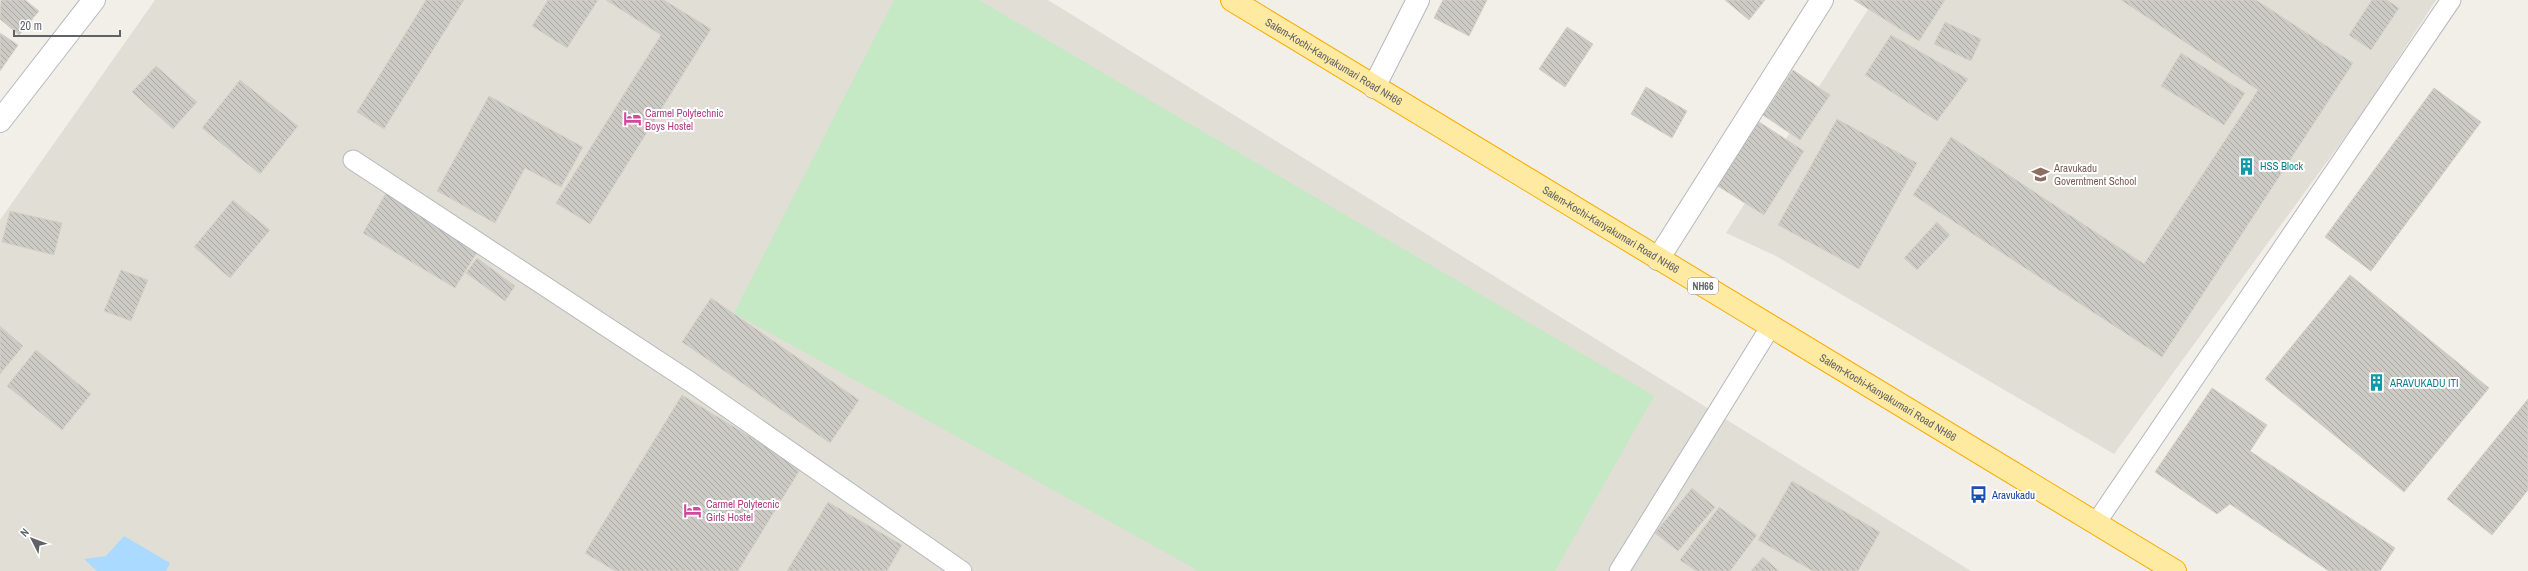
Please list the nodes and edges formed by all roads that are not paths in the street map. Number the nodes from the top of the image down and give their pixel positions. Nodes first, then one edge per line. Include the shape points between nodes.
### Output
1 (94, 0) edge
2 (1232, 0) edge
3 (1418, 0) edge
4 (1822, 0) edge
5 (2451, 0) edge
6 (1374, 86) junction
7 (0, 121) edge
8 (353, 160) dead end
9 (1658, 259) junction
10 (1771, 326) junction
11 (2096, 523) junction
12 (962, 571) edge
13 (1619, 571) edge
14 (2175, 571) edge

1 - 7 street
2 - 6 highway, Salem-Kochi-Kanyakumari Road NH66 / NH66
3 - 6 street
4 - 9 street
5 - 11 lane
6 - 9 highway, Salem-Kochi-Kanyakumari Road NH66 / NH66
8 - 12 lane via 689,381
9 - 10 highway, Salem-Kochi-Kanyakumari Road NH66 / NH66
10 - 11 highway, Salem-Kochi-Kanyakumari Road NH66 / NH66
10 - 13 lane
11 - 14 highway, Salem-Kochi-Kanyakumari Road NH66 / NH66

